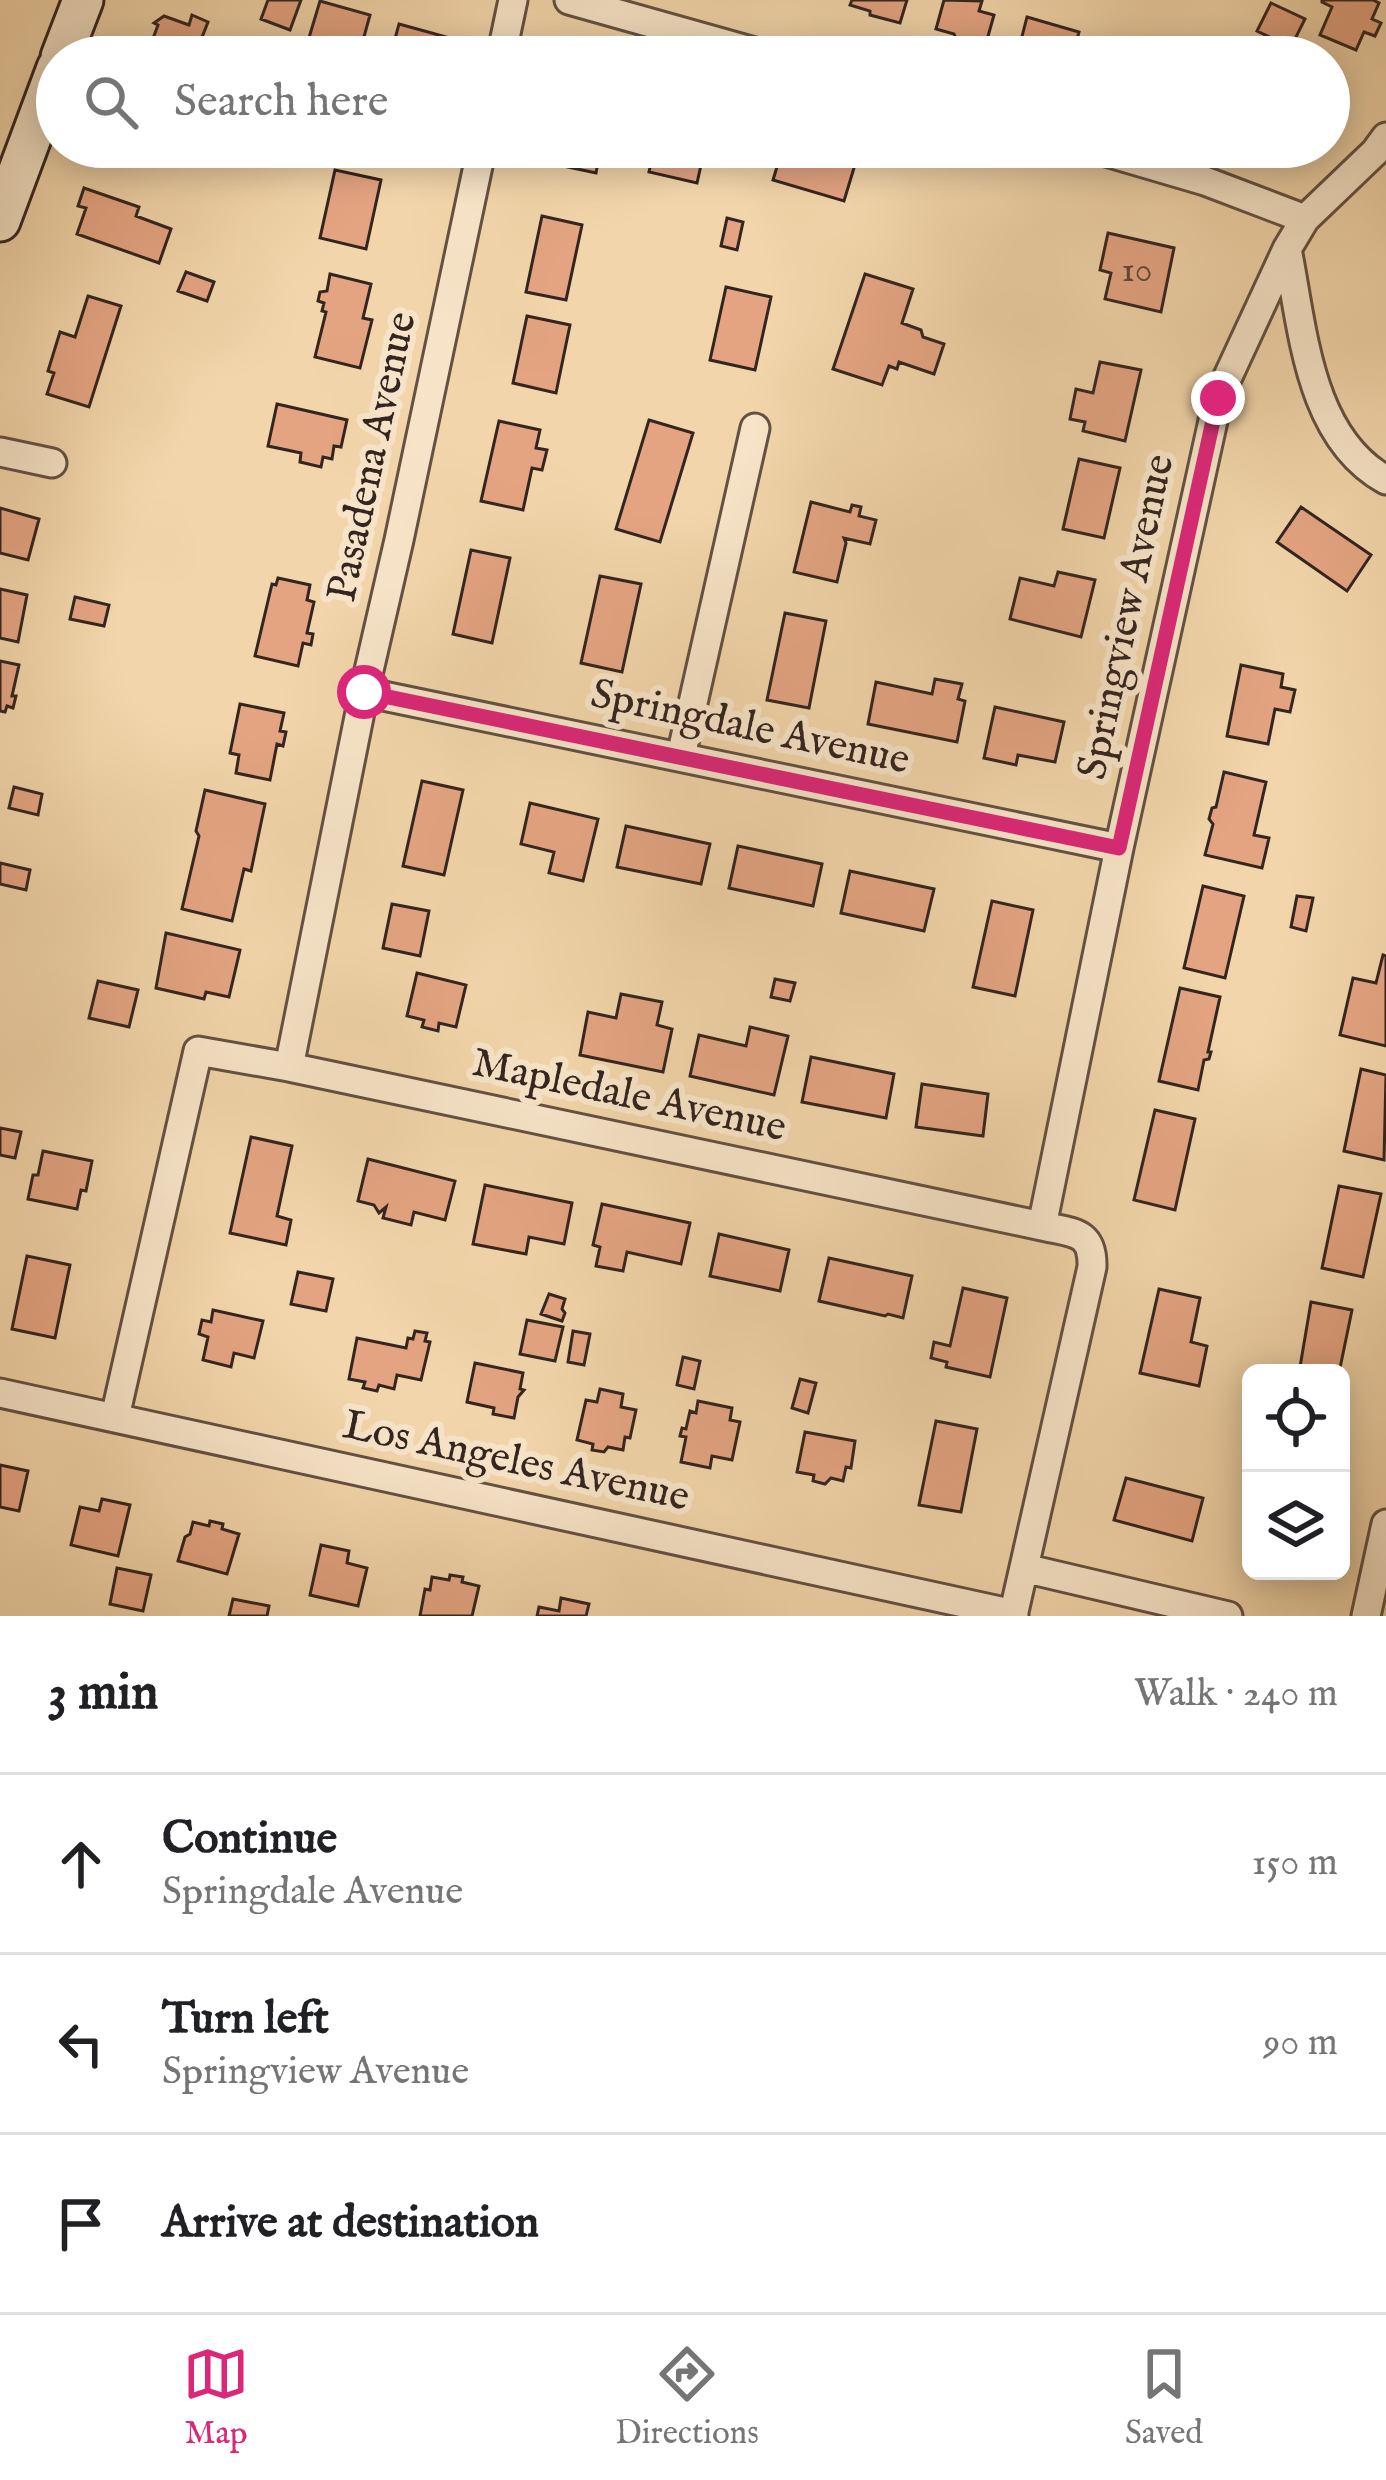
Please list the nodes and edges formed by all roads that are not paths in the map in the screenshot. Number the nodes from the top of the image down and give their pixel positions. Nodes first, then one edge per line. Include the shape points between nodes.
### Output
1 (83, 0) edge
2 (513, 0) edge
3 (569, 0) edge
4 (69, 36) edge
5 (505, 36) edge
6 (697, 36) edge
7 (36, 124) edge
8 (1386, 137) edge
9 (478, 168) edge
10 (1161, 168) edge
11 (1305, 219) junction
12 (0, 221) edge
13 (1287, 249) junction
14 (755, 428) dead end
15 (0, 452) edge
16 (52, 463) dead end
17 (1386, 480) edge
18 (364, 692) junction
19 (681, 755) junction
20 (1119, 848) junction
21 (289, 1067) junction
22 (1042, 1226) junction
23 (0, 1394) edge
24 (116, 1417) junction
25 (1386, 1524) edge
26 (1024, 1568) junction
27 (1014, 1615) edge
28 (1228, 1616) edge
29 (1366, 1616) edge

1 - 4 main road
2 - 5 street
3 - 6 street
7 - 12 main road
8 - 11 street, Springview Avenue
9 - 18 street, Pasadena Avenue
10 - 11 street
11 - 13 street, Springview Avenue
13 - 17 street via 1330,421 1361,464
13 - 20 street, Springview Avenue via 1218,398
14 - 19 street
15 - 16 street
18 - 19 street, Springdale Avenue
18 - 21 street, Pasadena Avenue
19 - 20 street, Springdale Avenue
20 - 22 street, Springview Avenue
21 - 22 street, Mapledale Avenue
21 - 24 street, Mapledale Avenue via 198,1051
22 - 26 street, Mapledale Avenue via 1081,1236 1092,1259
23 - 24 street, Los Angeles Avenue
24 - 27 street, Los Angeles Avenue
25 - 29 street
26 - 27 street
26 - 28 street

